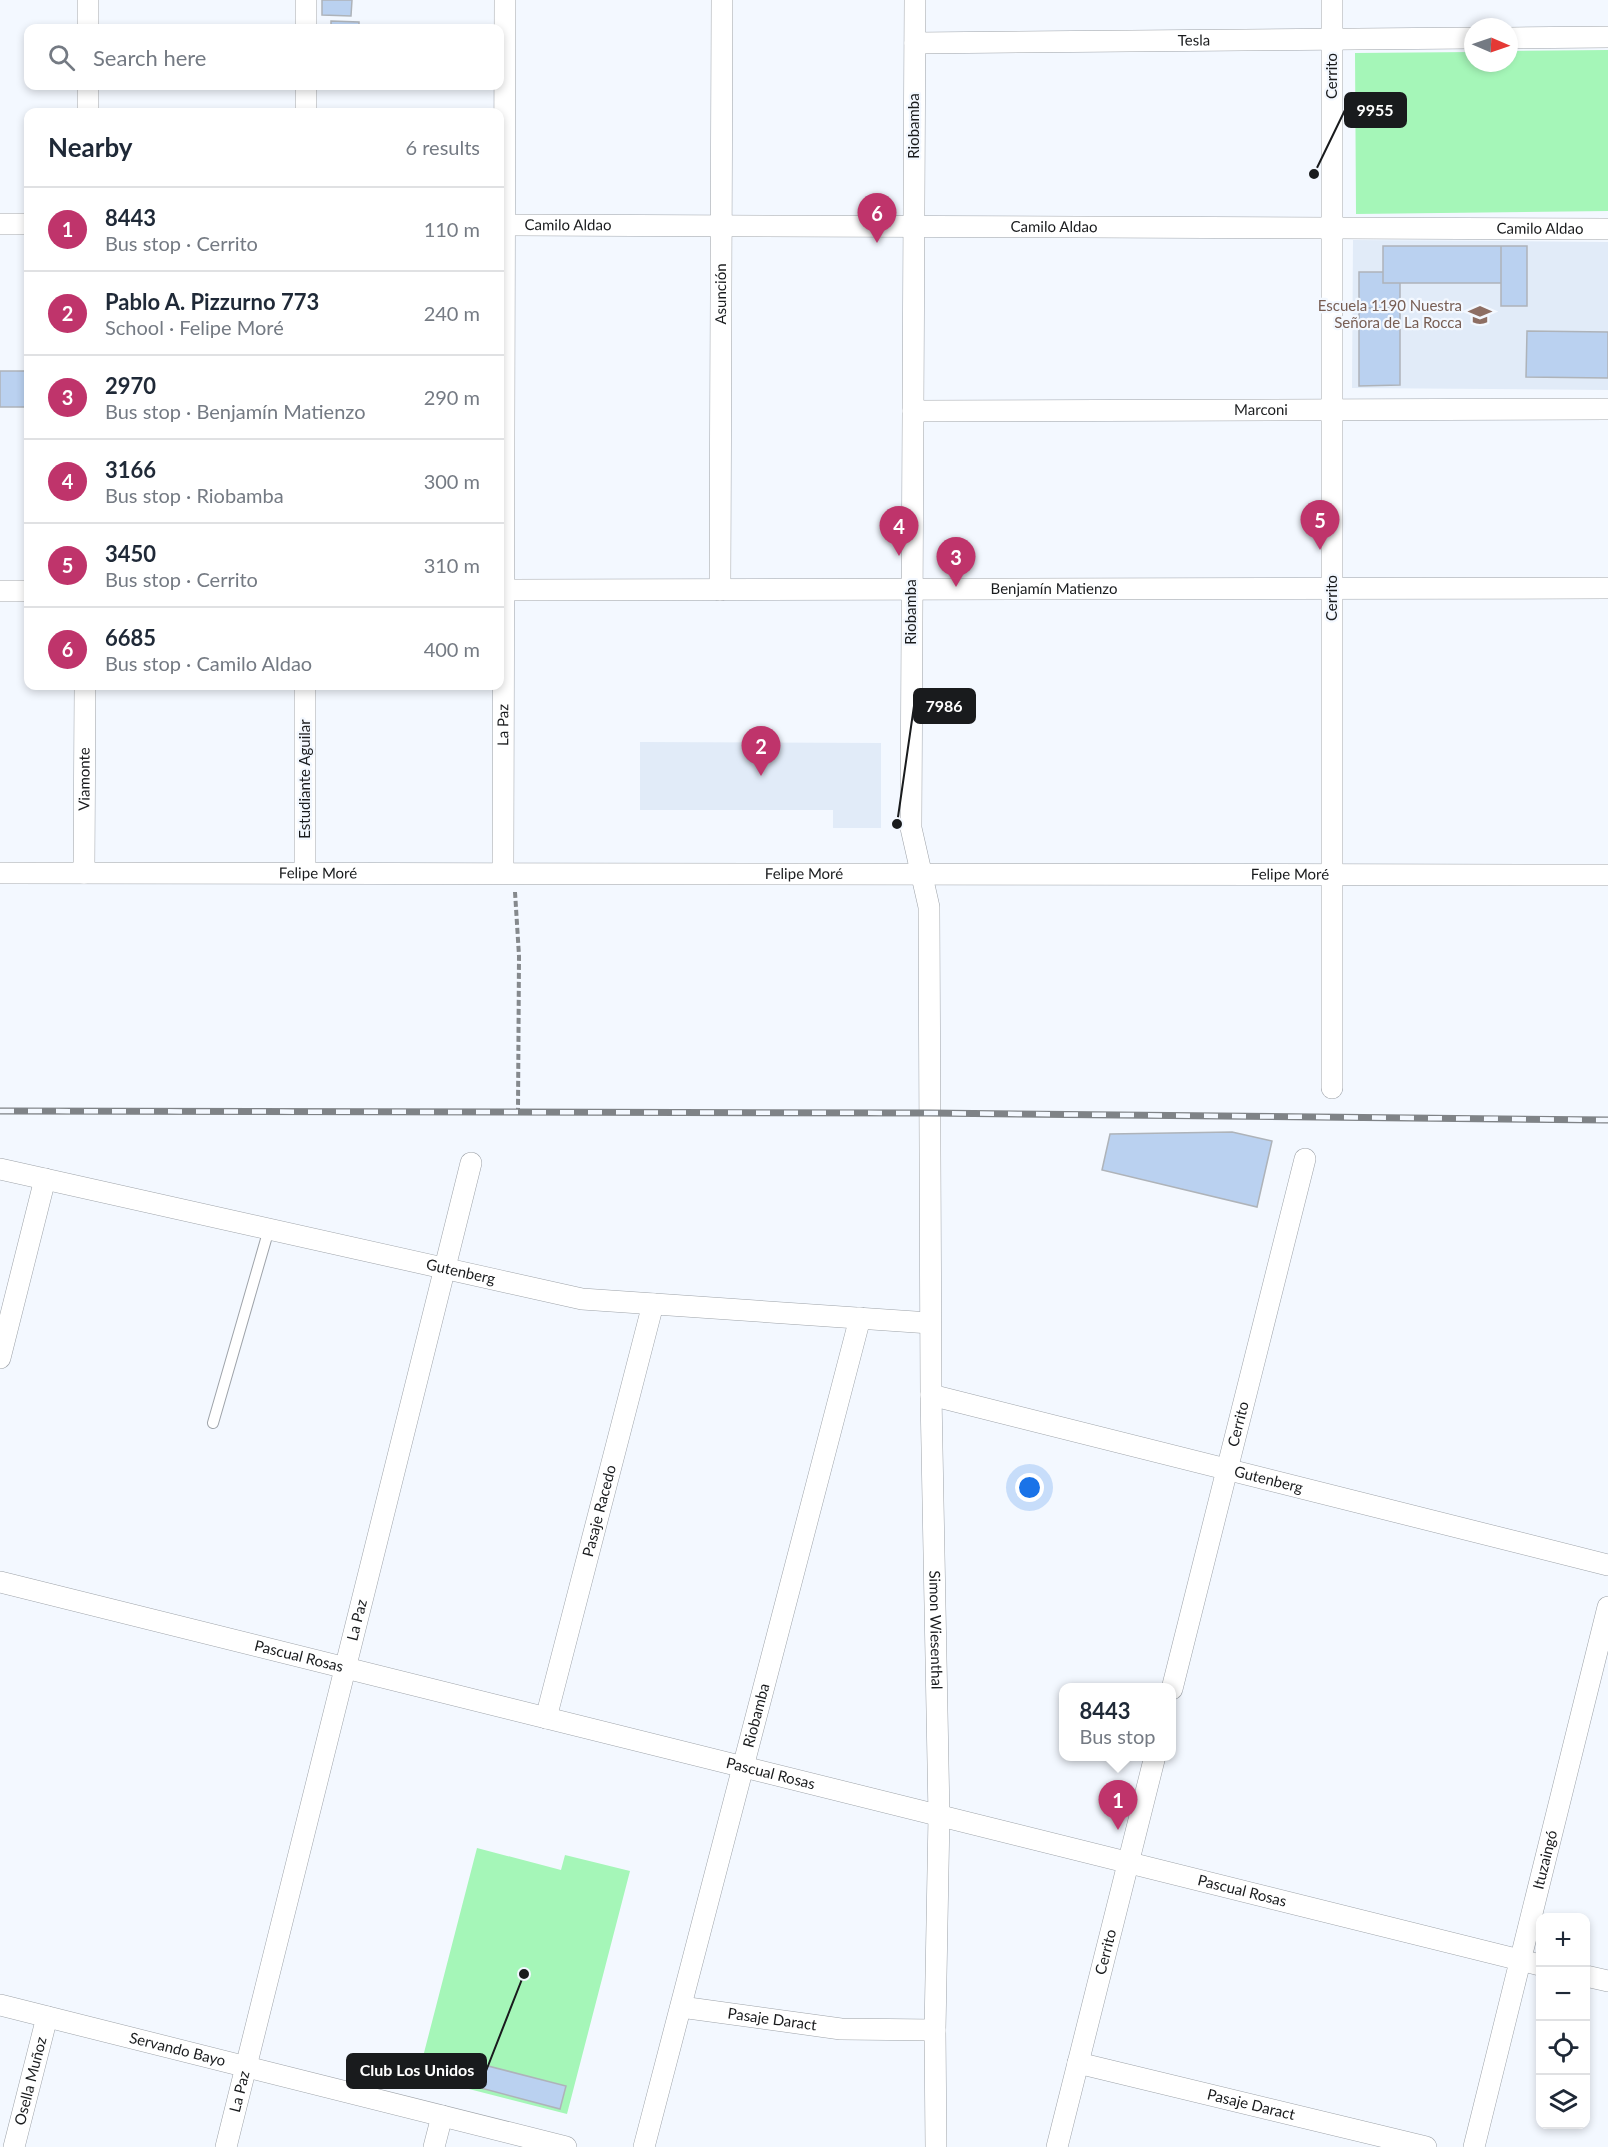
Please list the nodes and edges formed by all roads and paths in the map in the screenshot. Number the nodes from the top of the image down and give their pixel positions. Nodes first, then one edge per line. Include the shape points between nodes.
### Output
1 (88, 0) edge
2 (306, 0) edge
3 (505, 0) edge
4 (722, 0) edge
5 (915, 0) edge
6 (1332, 0) edge
7 (88, 24) edge
8 (306, 24) edge
9 (1608, 37) edge
10 (1518, 38) edge
11 (1464, 39) edge
12 (1332, 40) junction
13 (915, 43) junction
14 (504, 75) edge
15 (88, 90) edge
16 (306, 90) edge
17 (504, 90) edge
18 (88, 108) edge
19 (306, 108) edge
20 (504, 108) edge
21 (0, 224) edge
22 (24, 224) edge
23 (504, 225) edge
24 (722, 225) junction
25 (913, 226) junction
26 (1332, 227) junction
27 (1608, 228) edge
28 (1608, 409) edge
29 (1332, 410) junction
30 (913, 411) junction
31 (1332, 588) junction
32 (1608, 588) edge
33 (911, 589) junction
34 (504, 590) edge
35 (720, 590) junction
36 (0, 591) edge
37 (24, 591) edge
38 (85, 690) edge
39 (305, 690) edge
40 (503, 690) edge
41 (0, 873) edge
42 (84, 873) junction
43 (305, 873) junction
44 (508, 873) junction
45 (923, 874) junction
46 (1332, 874) junction
47 (1608, 875) edge
48 (1332, 1088) dead end
49 (518, 1108) dead end
50 (929, 1113) joint
51 (1305, 1159) dead end
52 (471, 1163) dead end
53 (0, 1169) edge
54 (45, 1179) junction
55 (269, 1229) junction
56 (444, 1268) junction
57 (653, 1304) junction
58 (860, 1318) junction
59 (930, 1323) junction
60 (0, 1358) edge
61 (931, 1395) junction
62 (213, 1423) dead end
63 (1227, 1469) junction
64 (1608, 1565) edge
65 (0, 1582) edge
66 (1608, 1607) edge
67 (345, 1668) junction
68 (1174, 1683) edge
69 (546, 1718) junction
70 (1154, 1761) edge
71 (743, 1767) junction
72 (939, 1815) junction
73 (1129, 1863) junction
74 (1531, 1962) edge
75 (1590, 1977) edge
76 (1608, 1981) edge
77 (0, 2005) edge
78 (681, 2007) junction
79 (47, 2017) junction
80 (935, 2030) junction
81 (1078, 2063) junction
82 (246, 2066) junction
83 (442, 2116) junction
84 (14, 2147) edge
85 (226, 2147) edge
86 (434, 2147) edge
87 (566, 2147) edge
88 (644, 2147) edge
89 (936, 2147) edge
90 (1057, 2147) edge
91 (1426, 2147) edge
92 (1474, 2147) edge

1 - 7 street
2 - 8 street
3 - 14 street, La Paz
4 - 24 street, Asunción
5 - 13 street, Riobamba
6 - 12 street, Cerrito
9 - 10 street
11 - 12 street, Tesla
12 - 13 street, Tesla
12 - 26 street, Cerrito
13 - 25 street, Riobamba
15 - 18 street
16 - 19 street
17 - 20 street, La Paz
21 - 22 street
23 - 24 street, Camilo Aldao
24 - 25 street, Camilo Aldao
24 - 35 street, Asunción
25 - 26 street, Camilo Aldao
25 - 30 street, Riobamba
26 - 27 street, Camilo Aldao
26 - 29 street, Cerrito
28 - 29 street, Marconi
29 - 30 street, Marconi
29 - 31 street, Cerrito
30 - 33 street, Riobamba
31 - 32 street, Benjamín Matienzo
31 - 33 street, Benjamín Matienzo
31 - 46 street, Cerrito
33 - 35 street, Benjamín Matienzo
33 - 45 street, Riobamba via 911,828
34 - 35 street, Benjamín Matienzo
36 - 37 street
38 - 42 street, Viamonte
39 - 43 street, Estudiante Aguilar
40 - 44 street, La Paz
41 - 42 street, Felipe Moré
42 - 43 street, Felipe Moré
43 - 44 street, Felipe Moré
44 - 45 street, Felipe Moré
44 - 49 path via 519,956
45 - 46 street, Felipe Moré
45 - 50 street, Riobamba via 929,907
46 - 47 street, Felipe Moré
46 - 48 street, Cerrito
50 - 59 street, Simon Wiesenthal
51 - 63 street, Cerrito
52 - 56 street, La Paz
53 - 54 street, Gutenberg
54 - 55 street, Gutenberg
54 - 60 street
55 - 56 street, Gutenberg
55 - 62 lane
56 - 57 street, Gutenberg via 582,1299
56 - 67 street, La Paz
57 - 58 street, Gutenberg
57 - 69 street, Pasaje Racedo
58 - 59 street, Gutenberg
58 - 71 street, Riobamba
59 - 61 street, Simon Wiesenthal
61 - 63 street, Gutenberg
61 - 72 street, Simon Wiesenthal
63 - 64 street, Gutenberg
63 - 68 street, Cerrito
65 - 67 street, Pascual Rosas
66 - 74 street, Ituzaingó
67 - 69 street, Pascual Rosas
67 - 82 street, La Paz
69 - 71 street, Pascual Rosas
70 - 73 street, Cerrito
71 - 72 street, Pascual Rosas
71 - 78 street, Riobamba
72 - 73 street, Pascual Rosas
72 - 80 street, Simon Wiesenthal
73 - 74 street, Pascual Rosas
73 - 81 street, Cerrito
74 - 92 street, Ituzaingó
75 - 76 street
77 - 79 street, Servando Bayo
78 - 80 street, Pasaje Daract via 841,2029
78 - 88 street, Riobamba
79 - 82 street, Servando Bayo
79 - 84 street, Osella Muñoz
80 - 89 street, Simon Wiesenthal
81 - 90 street, Cerrito
81 - 91 street, Pasaje Daract
82 - 83 street, Servando Bayo
82 - 85 street, La Paz
83 - 86 street
83 - 87 street, Servando Bayo

